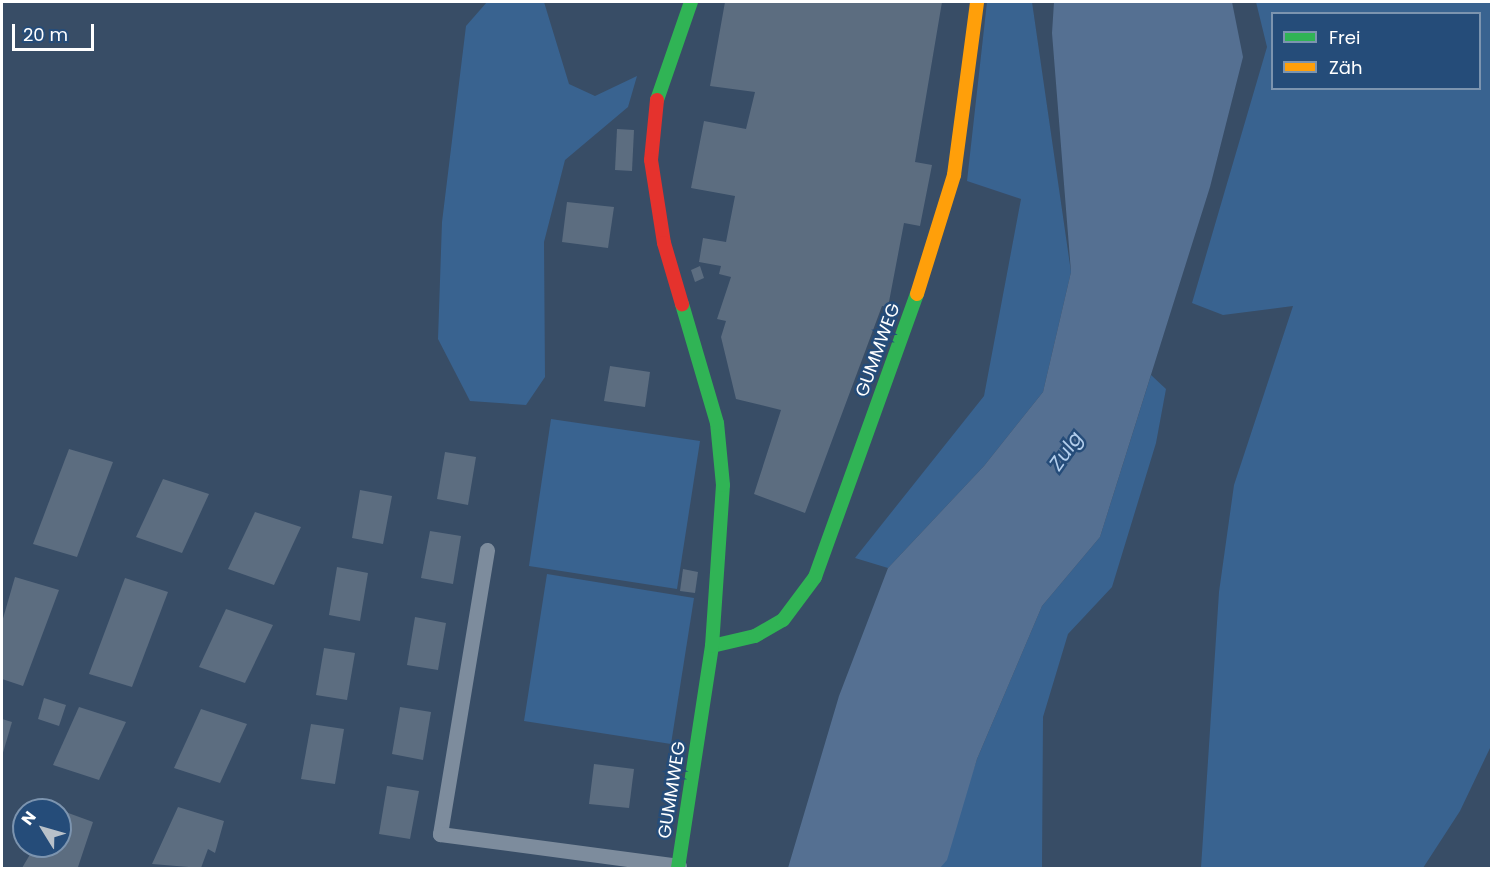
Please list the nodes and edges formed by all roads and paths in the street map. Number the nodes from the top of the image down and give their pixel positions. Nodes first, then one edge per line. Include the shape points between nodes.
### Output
1 (691, 2) edge
2 (976, 2) edge
3 (487, 550) dead end
4 (712, 646) junction
5 (679, 867) edge

1 - 4 street, GUMMWEG via 655,105 651,160 664,243 721,449 721,549
2 - 4 street, GUMMWEG via 954,175 910,316 815,577 783,620 755,636
3 - 5 lane via 440,834
4 - 5 street, GUMMWEG

